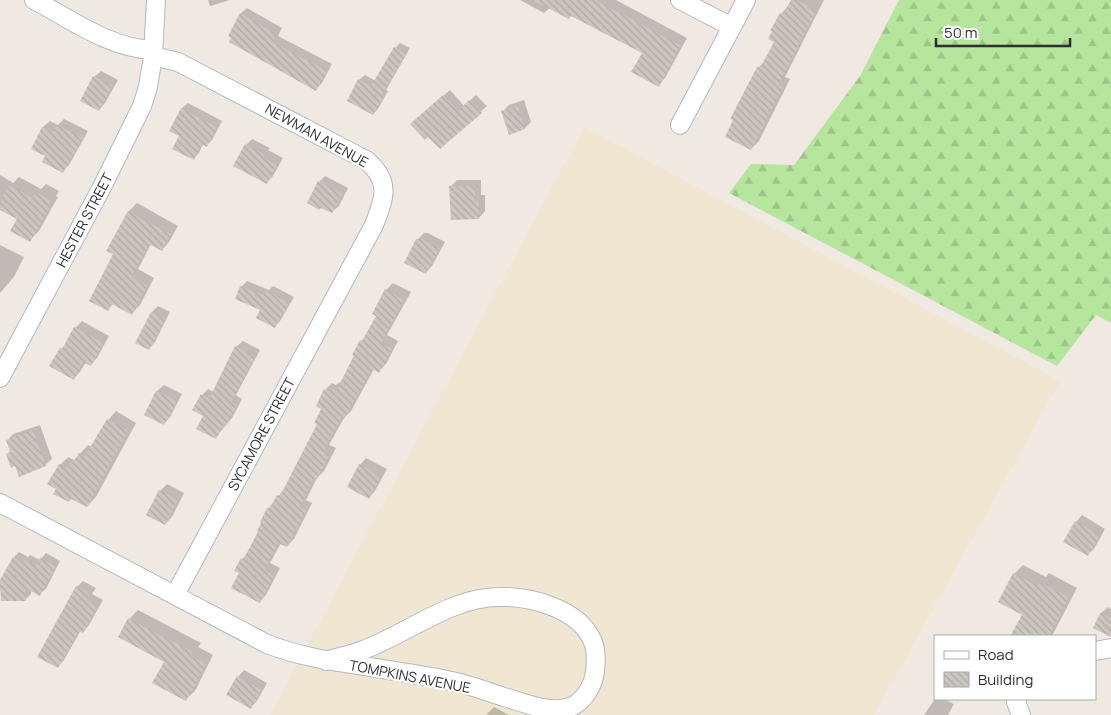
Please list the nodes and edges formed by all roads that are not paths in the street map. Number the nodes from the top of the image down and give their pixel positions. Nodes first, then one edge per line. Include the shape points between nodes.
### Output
1 (34, 0) edge
2 (156, 0) edge
3 (680, 0) edge
4 (746, 0) edge
5 (732, 27) junction
6 (153, 53) junction
7 (680, 125) dead end
8 (347, 274) joint
9 (0, 378) edge
10 (0, 503) edge
11 (175, 595) junction
12 (1111, 648) edge
13 (1096, 651) edge
14 (326, 661) junction
15 (1017, 700) edge
16 (1021, 715) edge

1 - 6 street, NEWMAN AVENUE via 108,40
2 - 6 street, HESTER STREET
3 - 5 street
4 - 5 street
5 - 7 street
6 - 8 street, NEWMAN AVENUE via 178,62 338,144 373,166 381,177 384,201
6 - 9 street, HESTER STREET via 142,106
8 - 11 street, SYCAMORE STREET
10 - 11 street, TOMPKINS AVENUE
11 - 14 street, TOMPKINS AVENUE via 267,644
12 - 13 street
14 - 14 street, TOMPKINS AVENUE via 363,650 455,606 498,597 544,603 564,612 581,625 593,642 596,658 594,677 586,695 573,706 555,711 460,683
15 - 16 street

